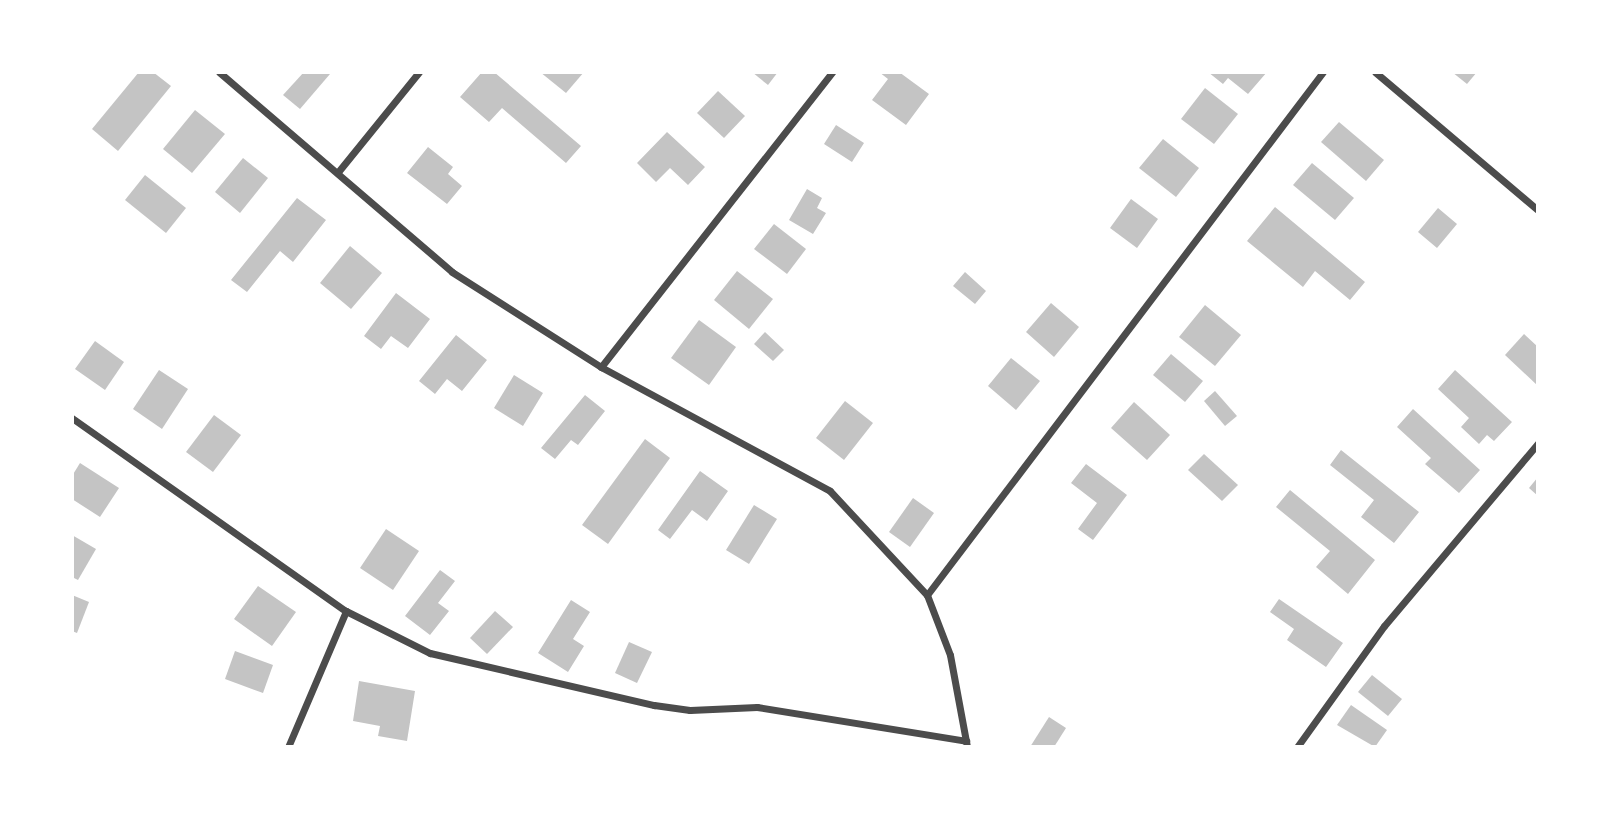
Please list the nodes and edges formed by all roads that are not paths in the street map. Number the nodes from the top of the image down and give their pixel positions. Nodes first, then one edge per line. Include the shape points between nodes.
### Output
1 (219, 72) edge
2 (419, 72) edge
3 (832, 72) edge
4 (1323, 72) edge
5 (1375, 72) edge
6 (338, 172) junction
7 (1538, 210) edge
8 (601, 367) junction
9 (72, 418) edge
10 (1538, 443) edge
11 (927, 595) junction
12 (346, 611) junction
13 (966, 744) edge
14 (288, 747) edge
15 (1297, 747) edge

1 - 6 street
2 - 6 street
3 - 8 street
4 - 11 street
5 - 7 street
6 - 8 street via 452,272
8 - 11 street via 830,491
9 - 12 street
10 - 15 street via 1384,626
11 - 13 street via 950,655
12 - 13 street via 430,653 654,705 757,707
12 - 14 street

